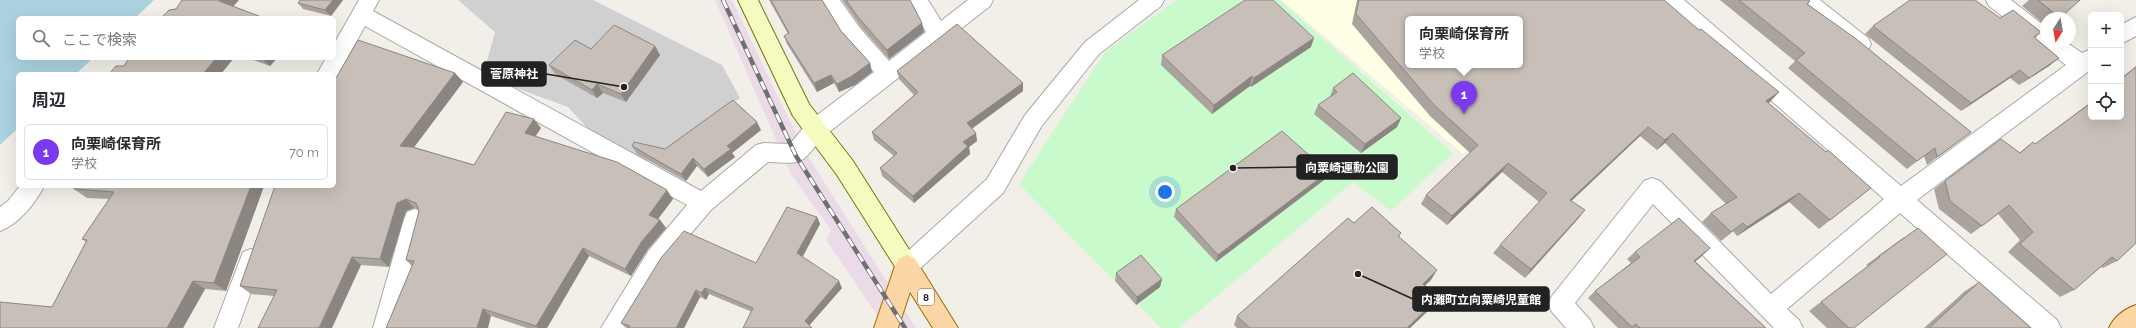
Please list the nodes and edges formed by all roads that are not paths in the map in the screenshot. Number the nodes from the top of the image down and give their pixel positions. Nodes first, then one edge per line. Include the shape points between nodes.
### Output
1 (748, 0) edge
2 (829, 0) edge
3 (918, 0) edge
4 (983, 0) edge
5 (1154, 0) edge
6 (1670, 0) edge
7 (1806, 0) edge
8 (1996, 0) edge
9 (365, 7) edge
10 (2136, 25) edge
11 (2040, 33) edge
12 (2124, 34) edge
13 (938, 35) junction
14 (2062, 48) edge
15 (1875, 55) edge
16 (336, 60) edge
17 (336, 60) edge
18 (2086, 62) edge
19 (329, 72) edge
20 (888, 74) junction
21 (1962, 126) edge
22 (816, 129) junction
23 (1980, 141) junction
24 (32, 188) edge
25 (1901, 199) junction
26 (704, 202) junction
27 (415, 219) edge
28 (0, 221) edge
29 (258, 238) edge
30 (906, 266) junction
31 (1770, 308) junction
32 (2136, 316) edge
33 (226, 328) edge
34 (385, 328) edge
35 (613, 328) edge
36 (886, 328) edge
37 (946, 328) edge
38 (1582, 328) edge
39 (1790, 328) edge
40 (2048, 328) edge
41 (2121, 328) edge

1 - 22 street via 801,110
2 - 20 street via 852,33
3 - 13 street
4 - 13 street
5 - 30 street via 1092,48 1033,121 995,186
6 - 25 street
7 - 15 street
8 - 11 street
9 - 16 street
9 - 26 street
10 - 12 street
13 - 20 street
14 - 18 street
17 - 19 street
18 - 23 street
20 - 22 street
21 - 23 street
22 - 26 street via 795,154 764,152
22 - 30 street via 845,168
23 - 25 street
24 - 28 street via 16,208
25 - 31 street
25 - 40 street
26 - 35 street via 656,257
27 - 34 street
29 - 33 street
30 - 36 main road
30 - 37 main road, 8
31 - 38 street via 1652,188 1560,304
31 - 39 street
32 - 41 main road

